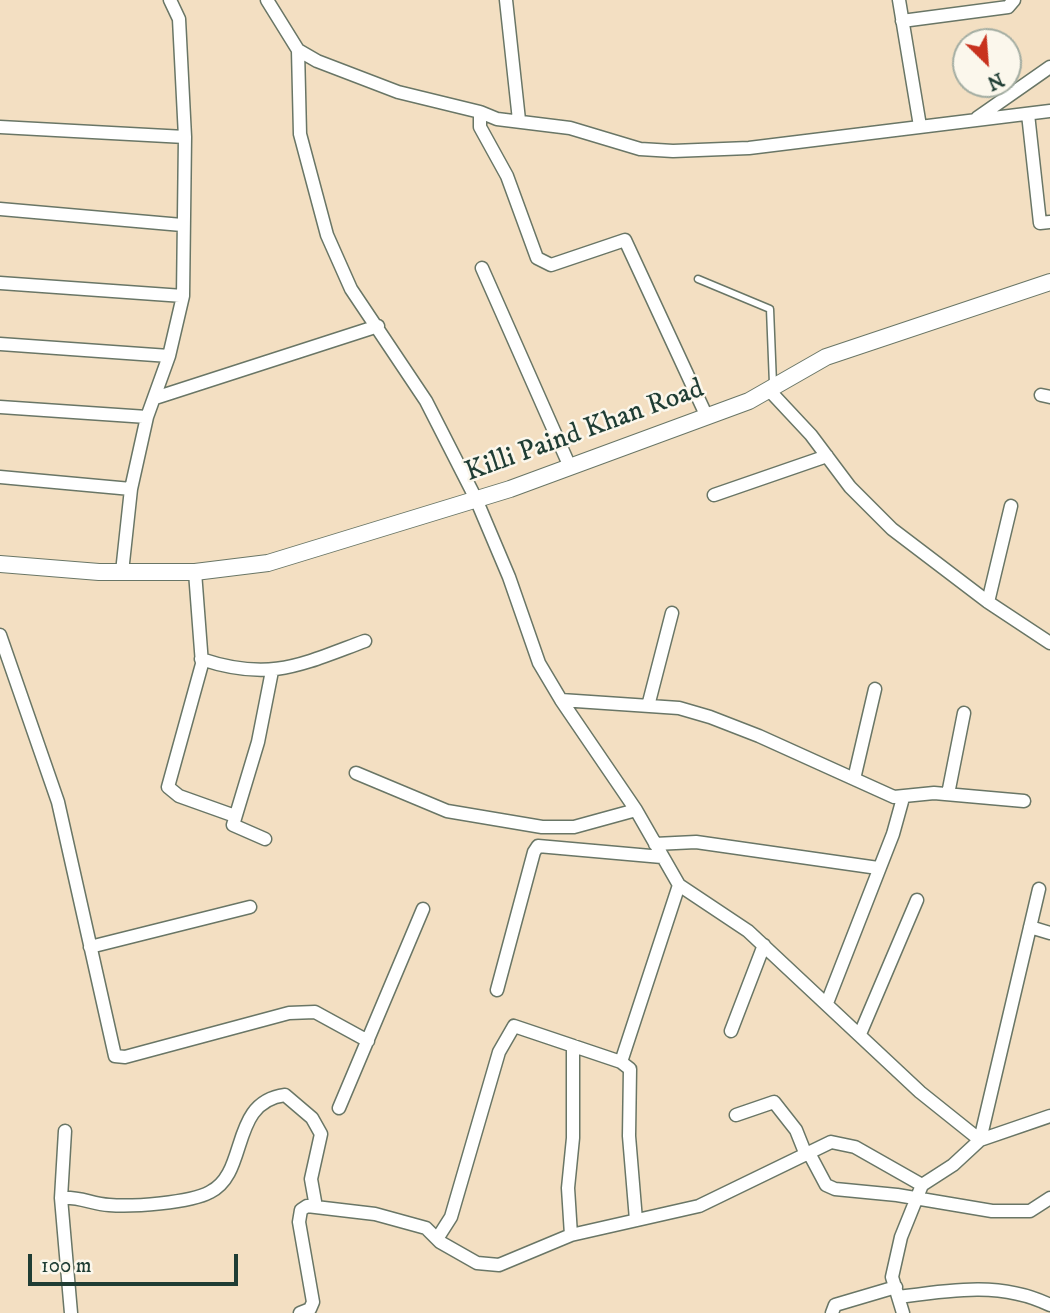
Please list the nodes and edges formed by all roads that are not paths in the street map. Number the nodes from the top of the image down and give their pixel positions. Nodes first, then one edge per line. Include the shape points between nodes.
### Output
1 (170, 0) edge
2 (267, 0) edge
3 (506, 0) edge
4 (899, 0) edge
5 (1014, 0) edge
6 (902, 21) junction
7 (298, 50) junction
8 (1050, 67) edge
9 (1050, 111) edge
10 (480, 112) junction
11 (1028, 114) junction
12 (519, 120) junction
13 (974, 120) junction
14 (920, 126) junction
15 (0, 127) edge
16 (185, 137) junction
17 (0, 209) edge
18 (1050, 222) edge
19 (183, 225) junction
20 (482, 268) dead end
21 (698, 279) dead end
22 (1050, 282) edge
23 (0, 283) edge
24 (183, 296) junction
25 (377, 326) junction
26 (0, 344) edge
27 (169, 356) junction
28 (771, 387) junction
29 (155, 398) junction
30 (0, 407) edge
31 (147, 417) junction
32 (707, 417) junction
33 (827, 456) junction
34 (570, 467) junction
35 (0, 477) edge
36 (131, 489) junction
37 (714, 495) dead end
38 (477, 499) junction
39 (1011, 506) dead end
40 (0, 564) edge
41 (122, 572) junction
42 (195, 572) junction
43 (988, 602) junction
44 (673, 614) dead end
45 (0, 635) edge
46 (365, 641) dead end
47 (1050, 642) edge
48 (201, 659) junction
49 (272, 671) junction
50 (875, 689) dead end
51 (561, 700) junction
52 (648, 706) junction
53 (964, 713) dead end
54 (356, 773) dead end
55 (855, 779) junction
56 (947, 794) junction
57 (903, 798) junction
58 (1024, 801) dead end
59 (636, 810) junction
60 (235, 816) junction
61 (265, 839) dead end
62 (655, 844) junction
63 (662, 857) junction
64 (878, 868) junction
65 (679, 885) junction
66 (1039, 889) dead end
67 (917, 900) dead end
68 (250, 907) dead end
69 (423, 909) dead end
70 (1030, 927) junction
71 (1050, 933) edge
72 (764, 945) junction
73 (90, 947) junction
74 (497, 990) dead end
75 (827, 1003) junction
76 (731, 1031) dead end
77 (859, 1034) junction
78 (368, 1041) junction
79 (573, 1046) junction
80 (621, 1062) junction
81 (339, 1108) dead end
82 (736, 1115) dead end
83 (1050, 1116) edge
84 (65, 1131) dead end
85 (980, 1140) junction
86 (807, 1154) junction
87 (920, 1192) junction
88 (61, 1198) junction
89 (1050, 1198) edge
90 (316, 1207) junction
91 (636, 1220) junction
92 (570, 1235) junction
93 (437, 1239) junction
94 (1050, 1288) edge
95 (897, 1292) junction
96 (1044, 1302) edge
97 (71, 1313) edge
98 (300, 1313) edge
99 (832, 1313) edge
100 (903, 1313) edge

1 - 16 street via 180,19
2 - 7 street
3 - 12 street
4 - 6 street
5 - 6 street via 1008,7
6 - 14 street
7 - 10 street via 398,92
7 - 25 street via 300,134 315,200 351,289
8 - 13 street
9 - 11 street
10 - 12 street
10 - 32 street via 480,127 507,176 537,258 551,265 625,240
11 - 13 street
11 - 18 street via 1040,223
12 - 14 street via 570,128 640,149 673,151 749,148
13 - 14 street
15 - 16 street
16 - 19 street
17 - 19 street
19 - 24 street
20 - 34 street
21 - 28 lane via 770,309
22 - 28 street, Killi Paind Khan Road via 826,357
23 - 24 street
24 - 27 street
25 - 29 street
25 - 38 street via 426,401
26 - 27 street
27 - 29 street
28 - 32 street, Killi Paind Khan Road
28 - 33 street
29 - 31 street
30 - 31 street
31 - 36 street
32 - 34 street, Killi Paind Khan Road
33 - 37 street
33 - 43 street via 892,529
34 - 38 street, Killi Paind Khan Road
35 - 36 street
36 - 41 street
38 - 42 street, Killi Paind Khan Road via 268,563
38 - 51 street via 538,663
39 - 43 street
40 - 41 street, Killi Paind Khan Road
41 - 42 street, Killi Paind Khan Road
42 - 48 street
43 - 47 street
44 - 52 street
45 - 73 street via 58,802
46 - 49 street
48 - 49 street via 236,670
48 - 60 street via 168,787 179,796
49 - 60 street via 258,742
50 - 55 street
51 - 52 street
51 - 59 street
52 - 55 street via 710,717
53 - 56 street
54 - 59 street via 447,811 542,827 574,827
55 - 57 street
56 - 57 street via 917,793
56 - 58 street
57 - 64 street
59 - 62 street
60 - 61 street via 233,825
62 - 63 street
62 - 64 street via 696,842
63 - 65 street
63 - 74 street via 538,846
64 - 75 street
65 - 72 street
65 - 80 street
66 - 70 street
67 - 77 street
68 - 73 street
69 - 78 street
70 - 71 street
70 - 85 street
72 - 75 street
72 - 76 street
73 - 78 street via 115,1056 289,1013 316,1012
75 - 77 street
77 - 85 street
78 - 81 street
79 - 80 street
79 - 92 street
79 - 93 street via 514,1026 509,1031 451,1217
80 - 91 street via 630,1069 632,1081 629,1136
82 - 86 street via 774,1102 796,1130
83 - 85 street
84 - 88 street
85 - 87 street
86 - 87 street via 831,1142 855,1146
86 - 87 street via 828,1187
86 - 91 street via 699,1206
87 - 89 street via 992,1211 1030,1211
87 - 95 street via 901,1237 892,1277
88 - 90 street via 144,1206 210,1193 227,1173 252,1111 271,1097 285,1096 312,1118 321,1135 311,1179
88 - 97 street
90 - 93 street via 376,1214 425,1228
90 - 98 street via 301,1210 299,1222 313,1302
91 - 92 street
92 - 93 street via 499,1265 477,1263
94 - 96 street
95 - 96 street via 1016,1292
95 - 99 street via 844,1300
95 - 100 street

